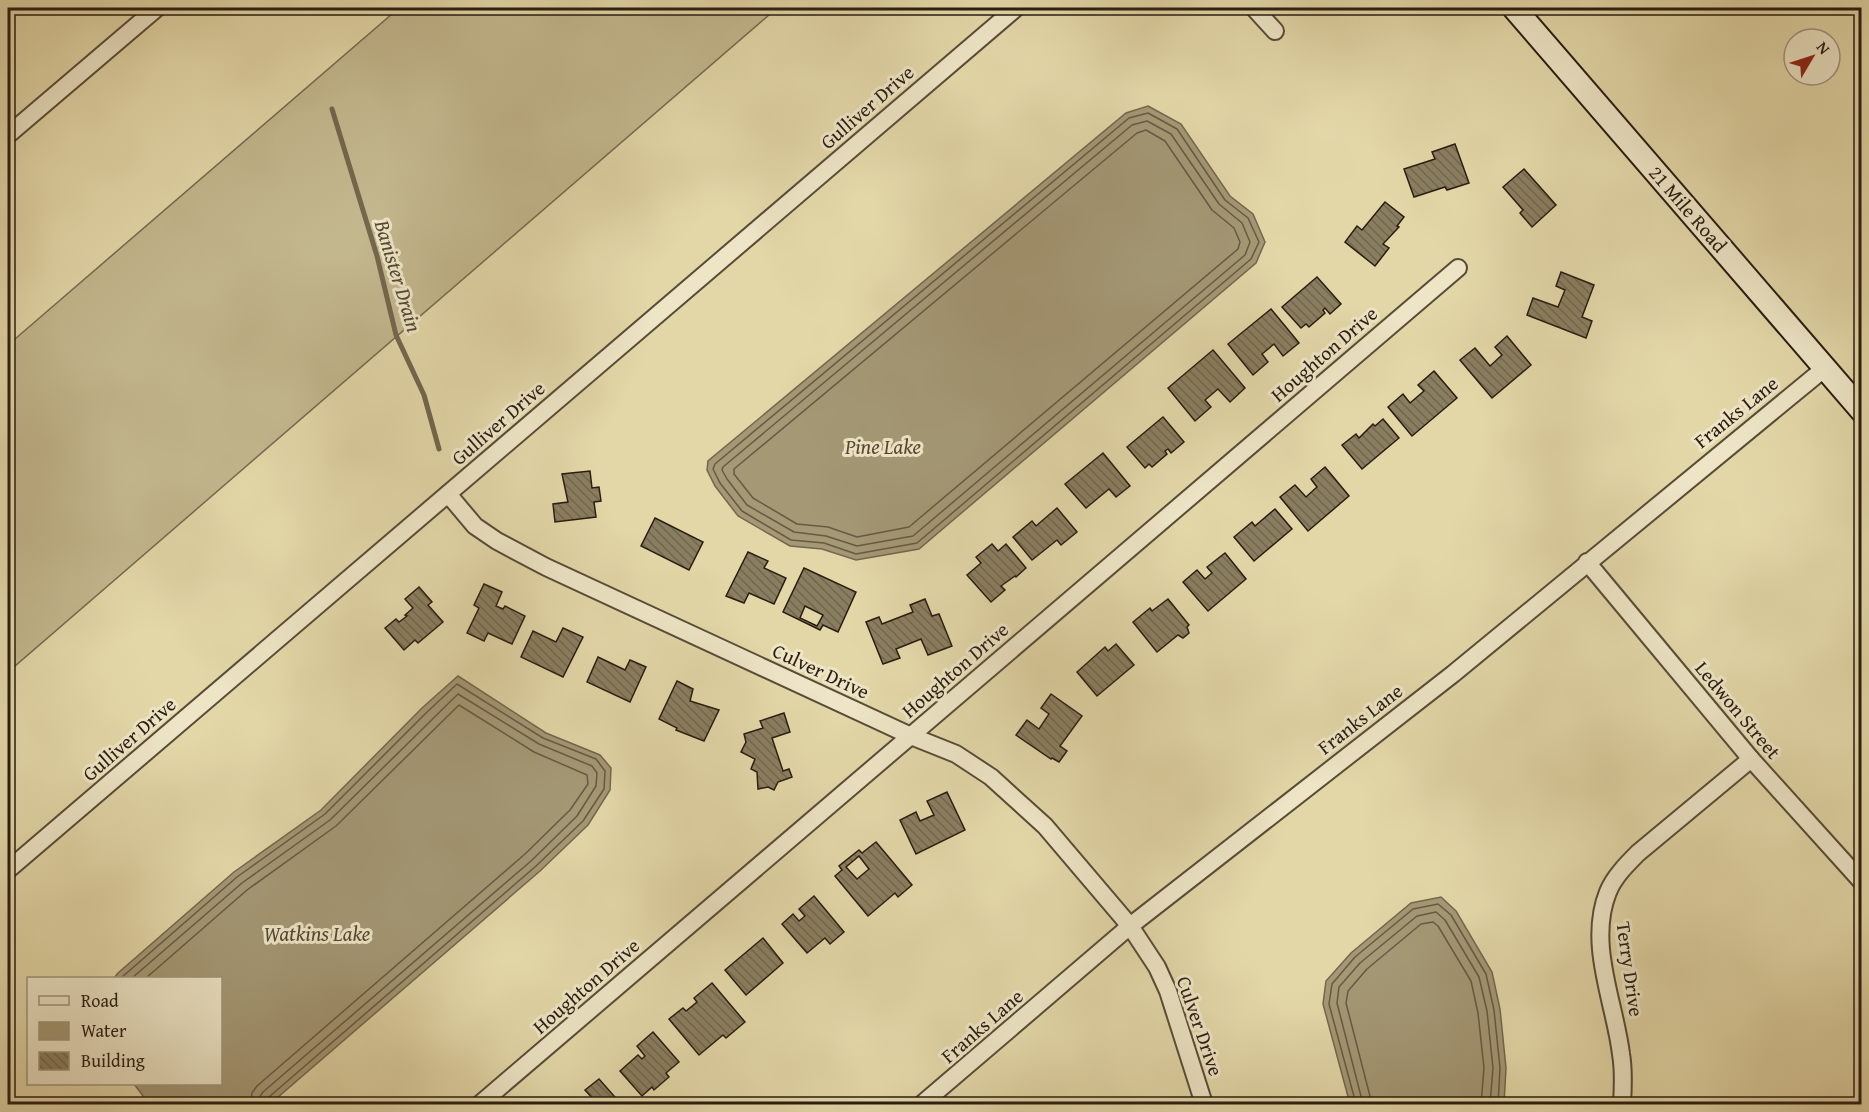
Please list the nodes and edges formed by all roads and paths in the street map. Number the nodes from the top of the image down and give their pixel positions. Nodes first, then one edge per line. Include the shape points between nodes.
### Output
1 (1016, 8) edge
2 (1254, 8) edge
3 (1514, 8) edge
4 (151, 10) edge
5 (1275, 31) dead end
6 (8, 135) edge
7 (1458, 268) dead end
8 (1825, 368) junction
9 (1862, 411) edge
10 (448, 494) junction
11 (1587, 562) junction
12 (911, 736) junction
13 (1751, 759) junction
14 (8, 870) edge
15 (1862, 882) edge
16 (1130, 926) junction
17 (480, 1104) edge
18 (922, 1104) edge
19 (1204, 1104) edge
20 (1622, 1104) edge

1 - 10 street, Gulliver Drive
2 - 5 street
3 - 8 street, 21 Mile Road
4 - 6 street
7 - 12 street, Houghton Drive
8 - 9 street, 21 Mile Road
8 - 11 street, Franks Lane
10 - 12 street, Culver Drive via 475,526 546,567
10 - 14 street, Gulliver Drive
11 - 13 street, Ledwon Street
11 - 16 street, Franks Lane via 1453,674
12 - 16 street, Culver Drive via 956,754 992,777 1045,826
12 - 17 street, Houghton Drive
13 - 15 street, Ledwon Street
13 - 20 street, Terry Drive via 1638,853 1608,891 1601,929 1608,997 1621,1054
16 - 18 street, Franks Lane
16 - 19 street, Culver Drive via 1168,991

